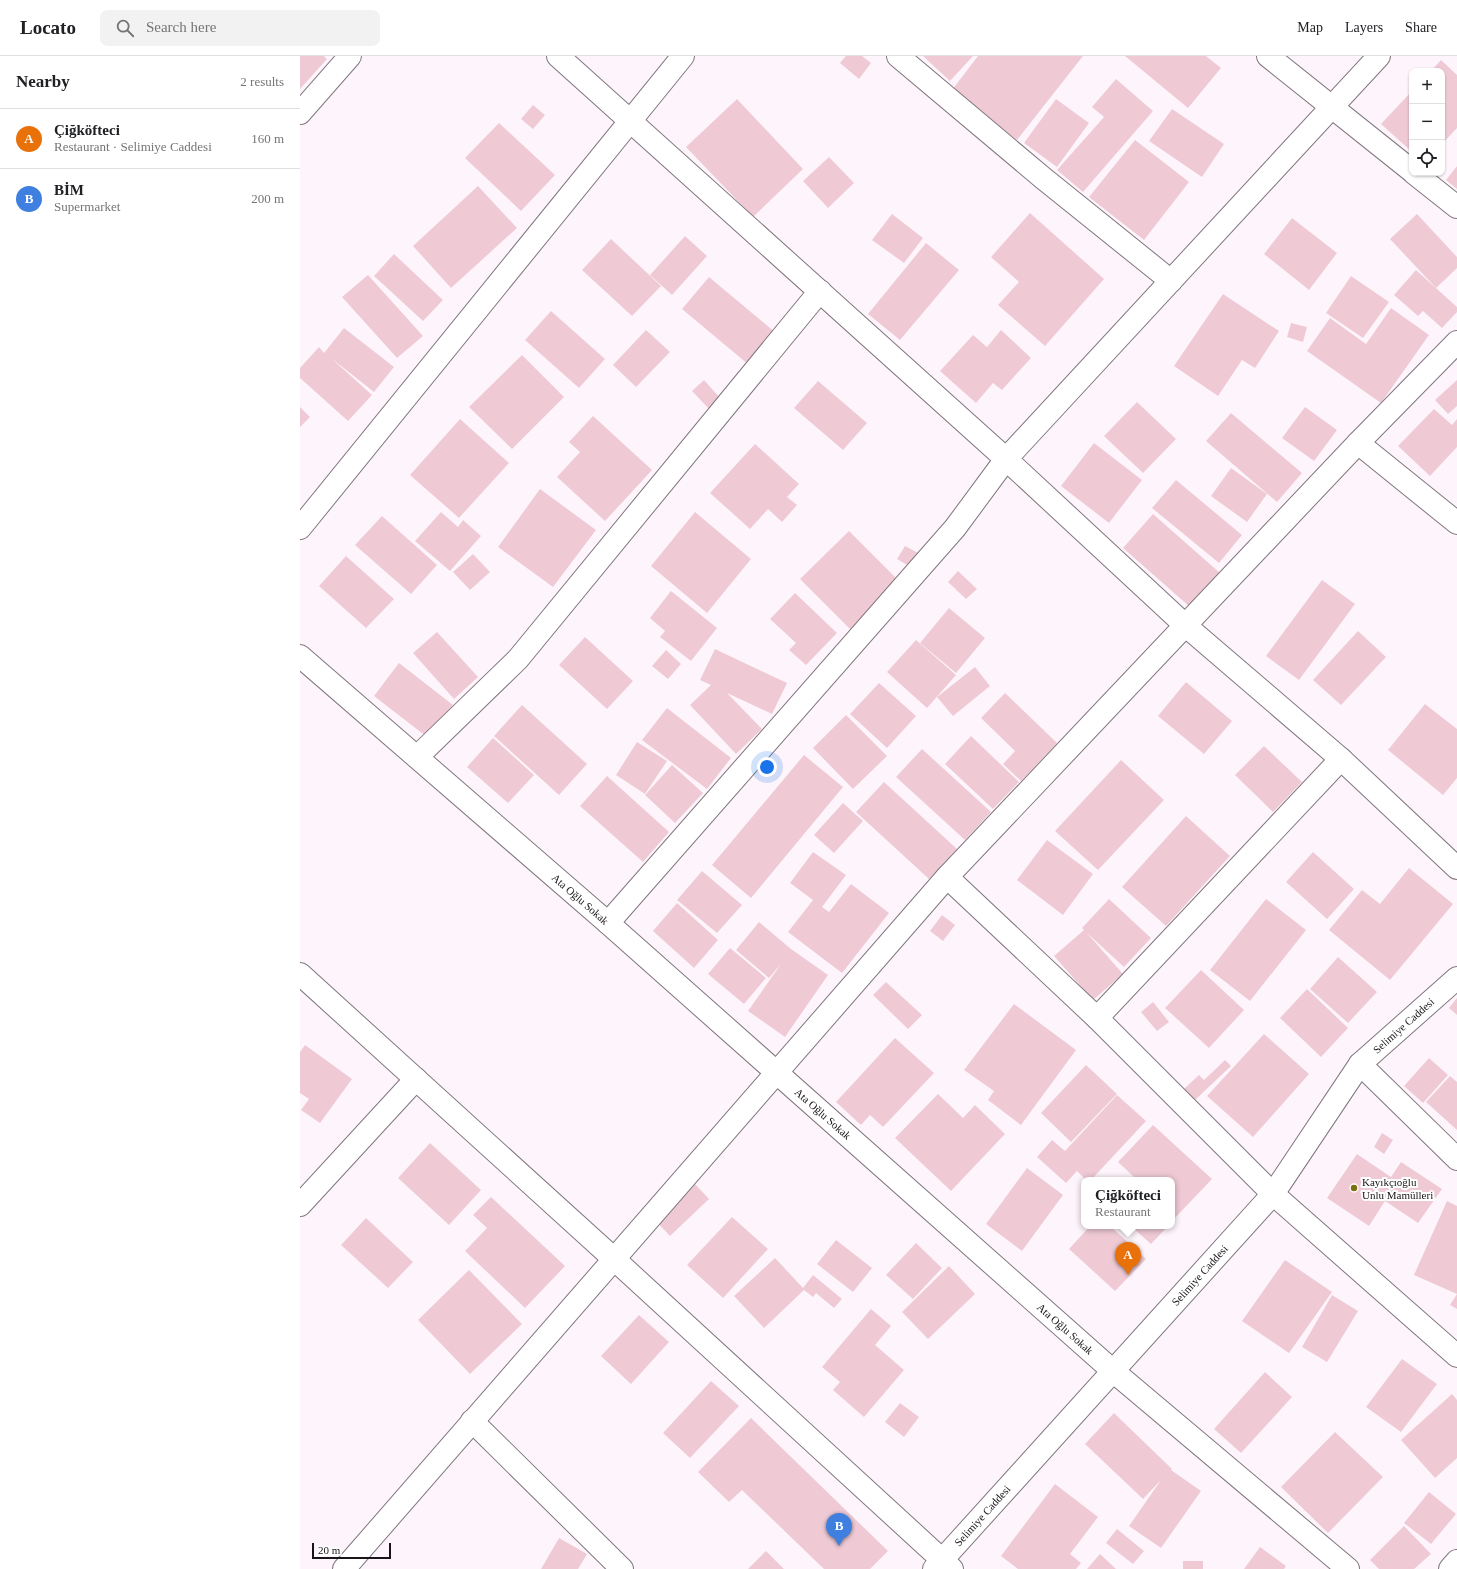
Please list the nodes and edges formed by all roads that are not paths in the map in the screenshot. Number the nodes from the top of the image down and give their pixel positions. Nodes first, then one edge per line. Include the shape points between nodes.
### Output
1 (350, 56) edge
2 (558, 56) edge
3 (683, 56) edge
4 (898, 56) edge
5 (1268, 56) edge
6 (1379, 56) edge
7 (1333, 107) junction
8 (300, 113) edge
9 (630, 120) junction
10 (1409, 169) edge
11 (1418, 176) edge
12 (1457, 207) edge
13 (1171, 280) junction
14 (820, 291) junction
15 (1457, 342) edge
16 (1358, 443) junction
17 (1006, 459) junction
18 (1457, 523) edge
19 (300, 528) edge
20 (1186, 626) junction
21 (300, 656) edge
22 (417, 757) junction
23 (1341, 759) junction
24 (1457, 868) edge
25 (946, 877) junction
26 (608, 923) junction
27 (300, 974) edge
28 (1457, 978) edge
29 (1097, 1018) junction
30 (1360, 1064) junction
31 (776, 1072) junction
32 (416, 1079) junction
33 (1457, 1159) edge
34 (1273, 1194) junction
35 (300, 1205) edge
36 (614, 1259) junction
37 (1457, 1356) edge
38 (1113, 1371) junction
39 (472, 1421) junction
40 (1457, 1560) edge
41 (943, 1566) edge
42 (344, 1569) edge
43 (622, 1569) edge
44 (1348, 1569) edge
45 (1450, 1569) edge

1 - 8 street
2 - 9 street
3 - 9 street
4 - 13 street via 1043,178
5 - 7 street
6 - 7 street
7 - 10 street
7 - 13 street
9 - 14 street
9 - 19 street
11 - 12 street
13 - 17 street
14 - 17 street
14 - 22 street via 518,659
15 - 16 street
16 - 18 street
16 - 20 street
17 - 20 street
17 - 26 street via 955,528
20 - 23 street
20 - 25 street
21 - 22 street, Ata Oğlu Sokak
22 - 26 street, Ata Oğlu Sokak
23 - 24 street
23 - 29 street
25 - 29 street
25 - 31 street
26 - 31 street, Ata Oğlu Sokak
27 - 32 street
28 - 30 street, Selimiye Caddesi
29 - 34 street
30 - 33 street
30 - 34 street, Selimiye Caddesi
31 - 36 street
31 - 38 street, Ata Oğlu Sokak
32 - 35 street
32 - 36 street
34 - 37 street
34 - 38 street, Selimiye Caddesi
36 - 39 street
36 - 41 street
38 - 41 street, Selimiye Caddesi
38 - 44 street, Ata Oğlu Sokak
39 - 42 street
39 - 43 street
40 - 45 street

